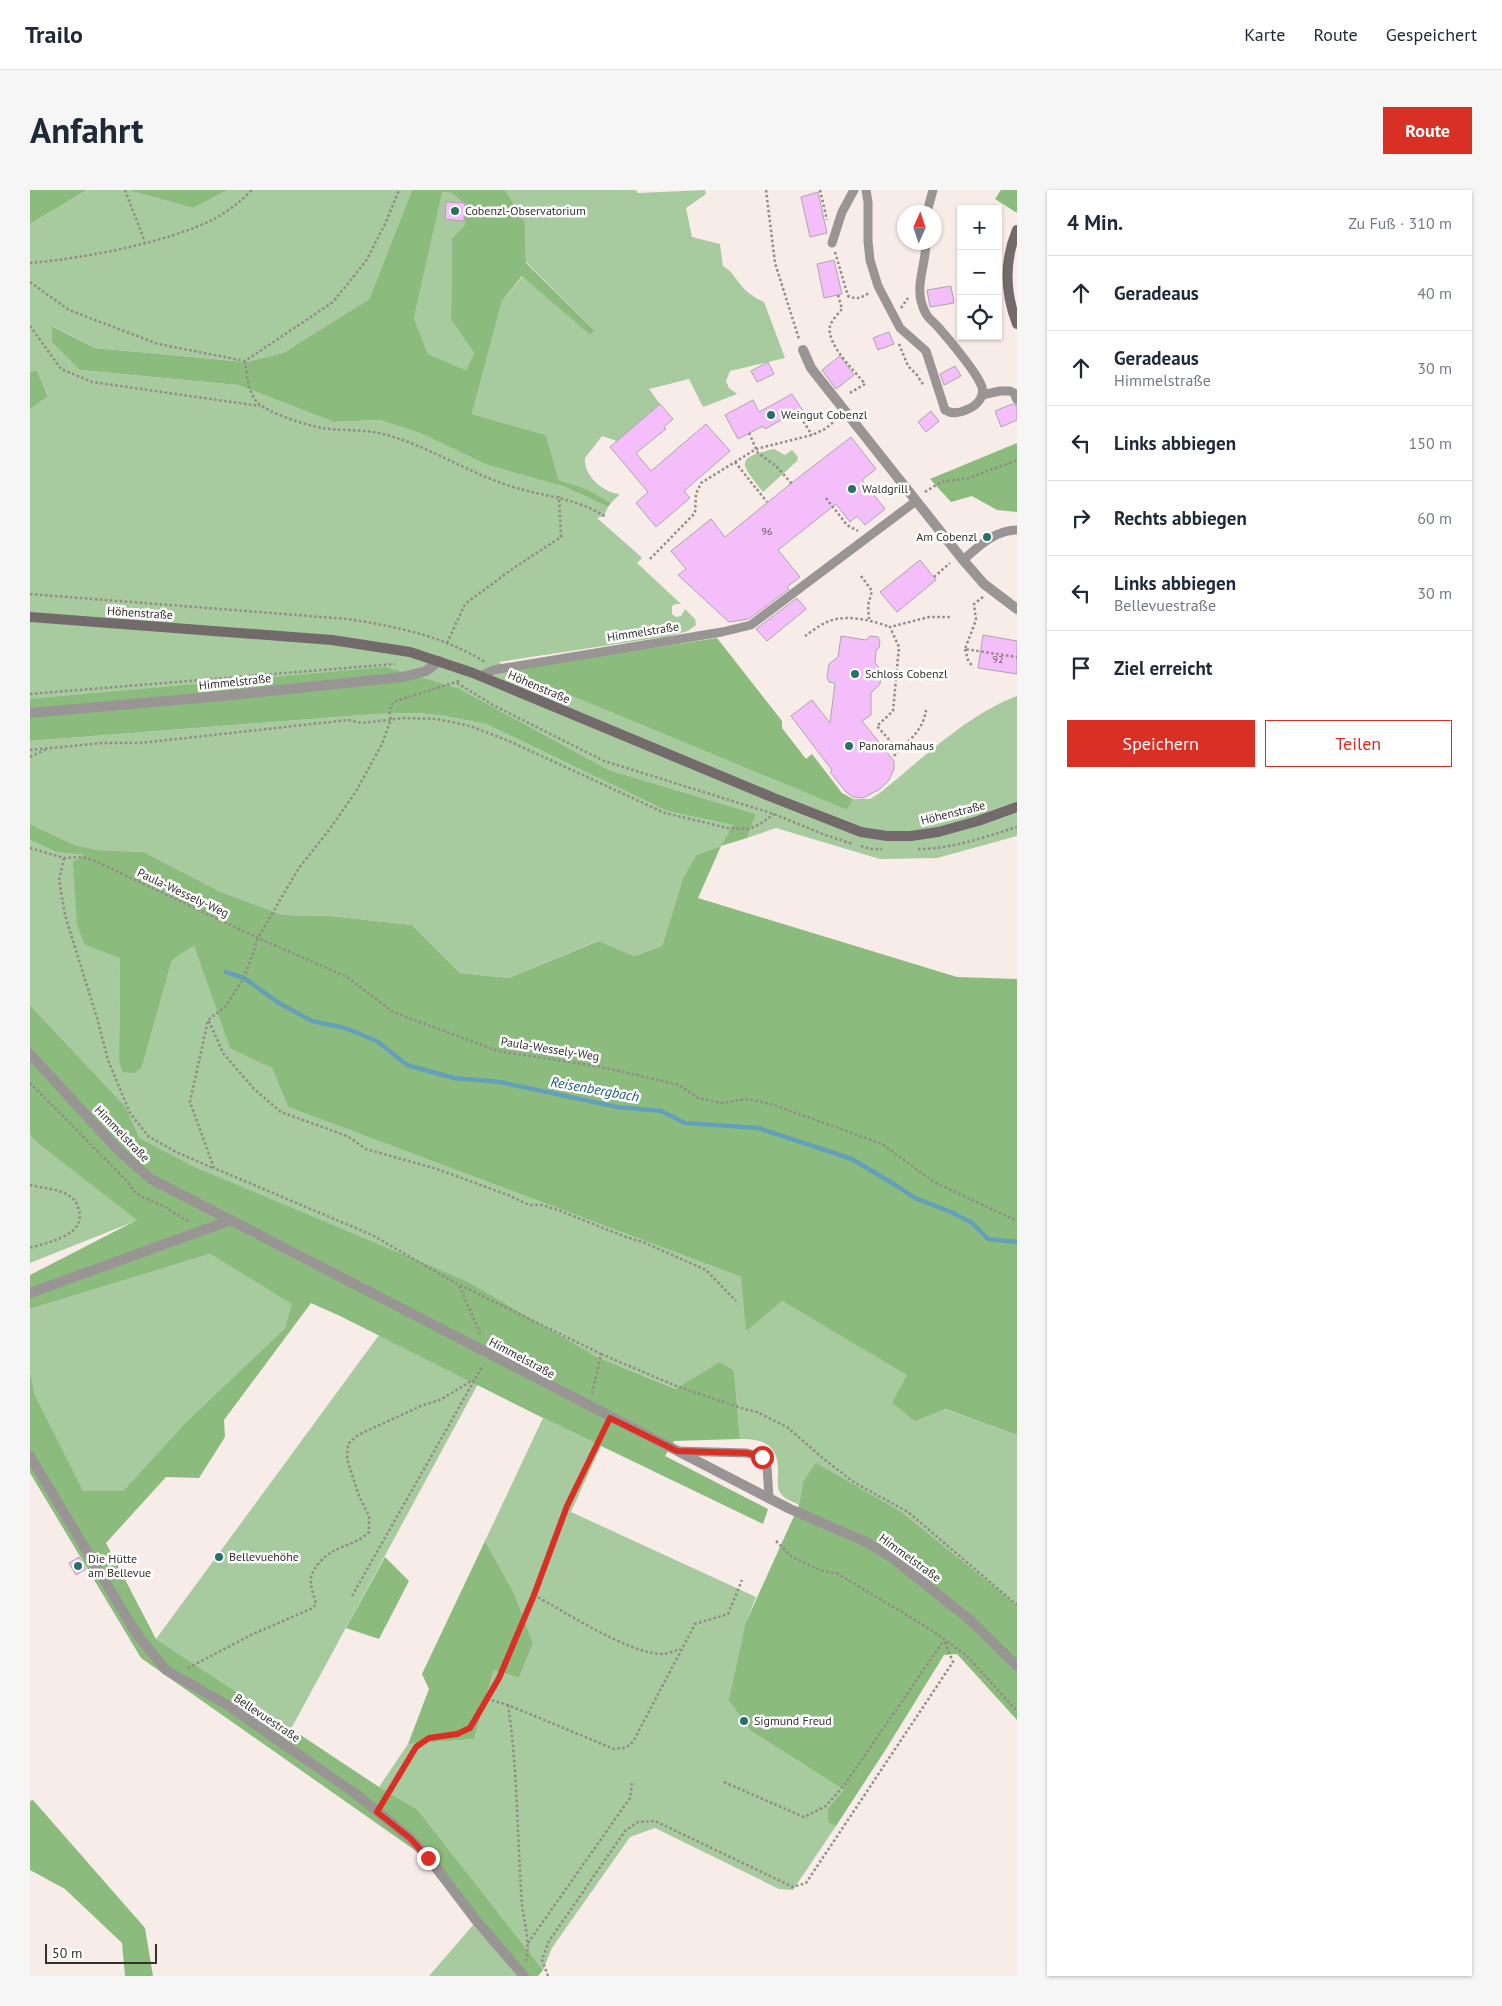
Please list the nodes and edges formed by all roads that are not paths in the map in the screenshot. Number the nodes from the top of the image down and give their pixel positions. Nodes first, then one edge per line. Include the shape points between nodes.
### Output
1 (854, 190) edge
2 (866, 190) edge
3 (934, 190) edge
4 (929, 205) edge
5 (1017, 230) edge
6 (832, 243) road end
7 (926, 250) edge
8 (1017, 324) edge
9 (803, 350) road end
10 (982, 395) junction
11 (1017, 400) edge
12 (916, 501) junction
13 (1017, 530) edge
14 (963, 560) junction
15 (1017, 609) edge
16 (30, 616) edge
17 (439, 661) junction
18 (481, 676) junction
19 (30, 714) edge
20 (1017, 806) edge
21 (30, 1054) edge
22 (231, 1220) junction
23 (30, 1293) edge
24 (677, 1451) junction
25 (30, 1456) edge
26 (769, 1498) junction
27 (1017, 1666) edge
28 (523, 1975) edge

1 - 6 lane via 842,212
2 - 10 lane via 870,260 878,286 900,328 926,351 944,410 950,413 969,410
3 - 4 lane
5 - 8 street via 1010,250 1007,280
7 - 10 lane via 918,286 926,313 959,352 982,388
9 - 12 street via 811,368
10 - 11 lane via 1010,391
12 - 14 street
12 - 18 lane, Himmelstraße via 751,625 493,670
13 - 14 lane via 995,535
14 - 15 street via 984,584
16 - 17 street, Höhenstraße via 351,642 410,652
17 - 18 street, Höhenstraße
17 - 19 street, Himmelstraße via 426,671 403,677
18 - 20 street, Höhenstraße via 861,832 887,836 938,832
21 - 22 street, Himmelstraße via 133,1164 151,1179
22 - 23 street
22 - 24 street, Himmelstraße
24 - 26 street, Himmelstraße
24 - 26 lane via 747,1453 762,1457 767,1466
25 - 28 street, Bellevuestraße via 139,1637 166,1670 226,1705 356,1794 410,1838
26 - 27 street, Himmelstraße via 866,1542 894,1559 970,1620

